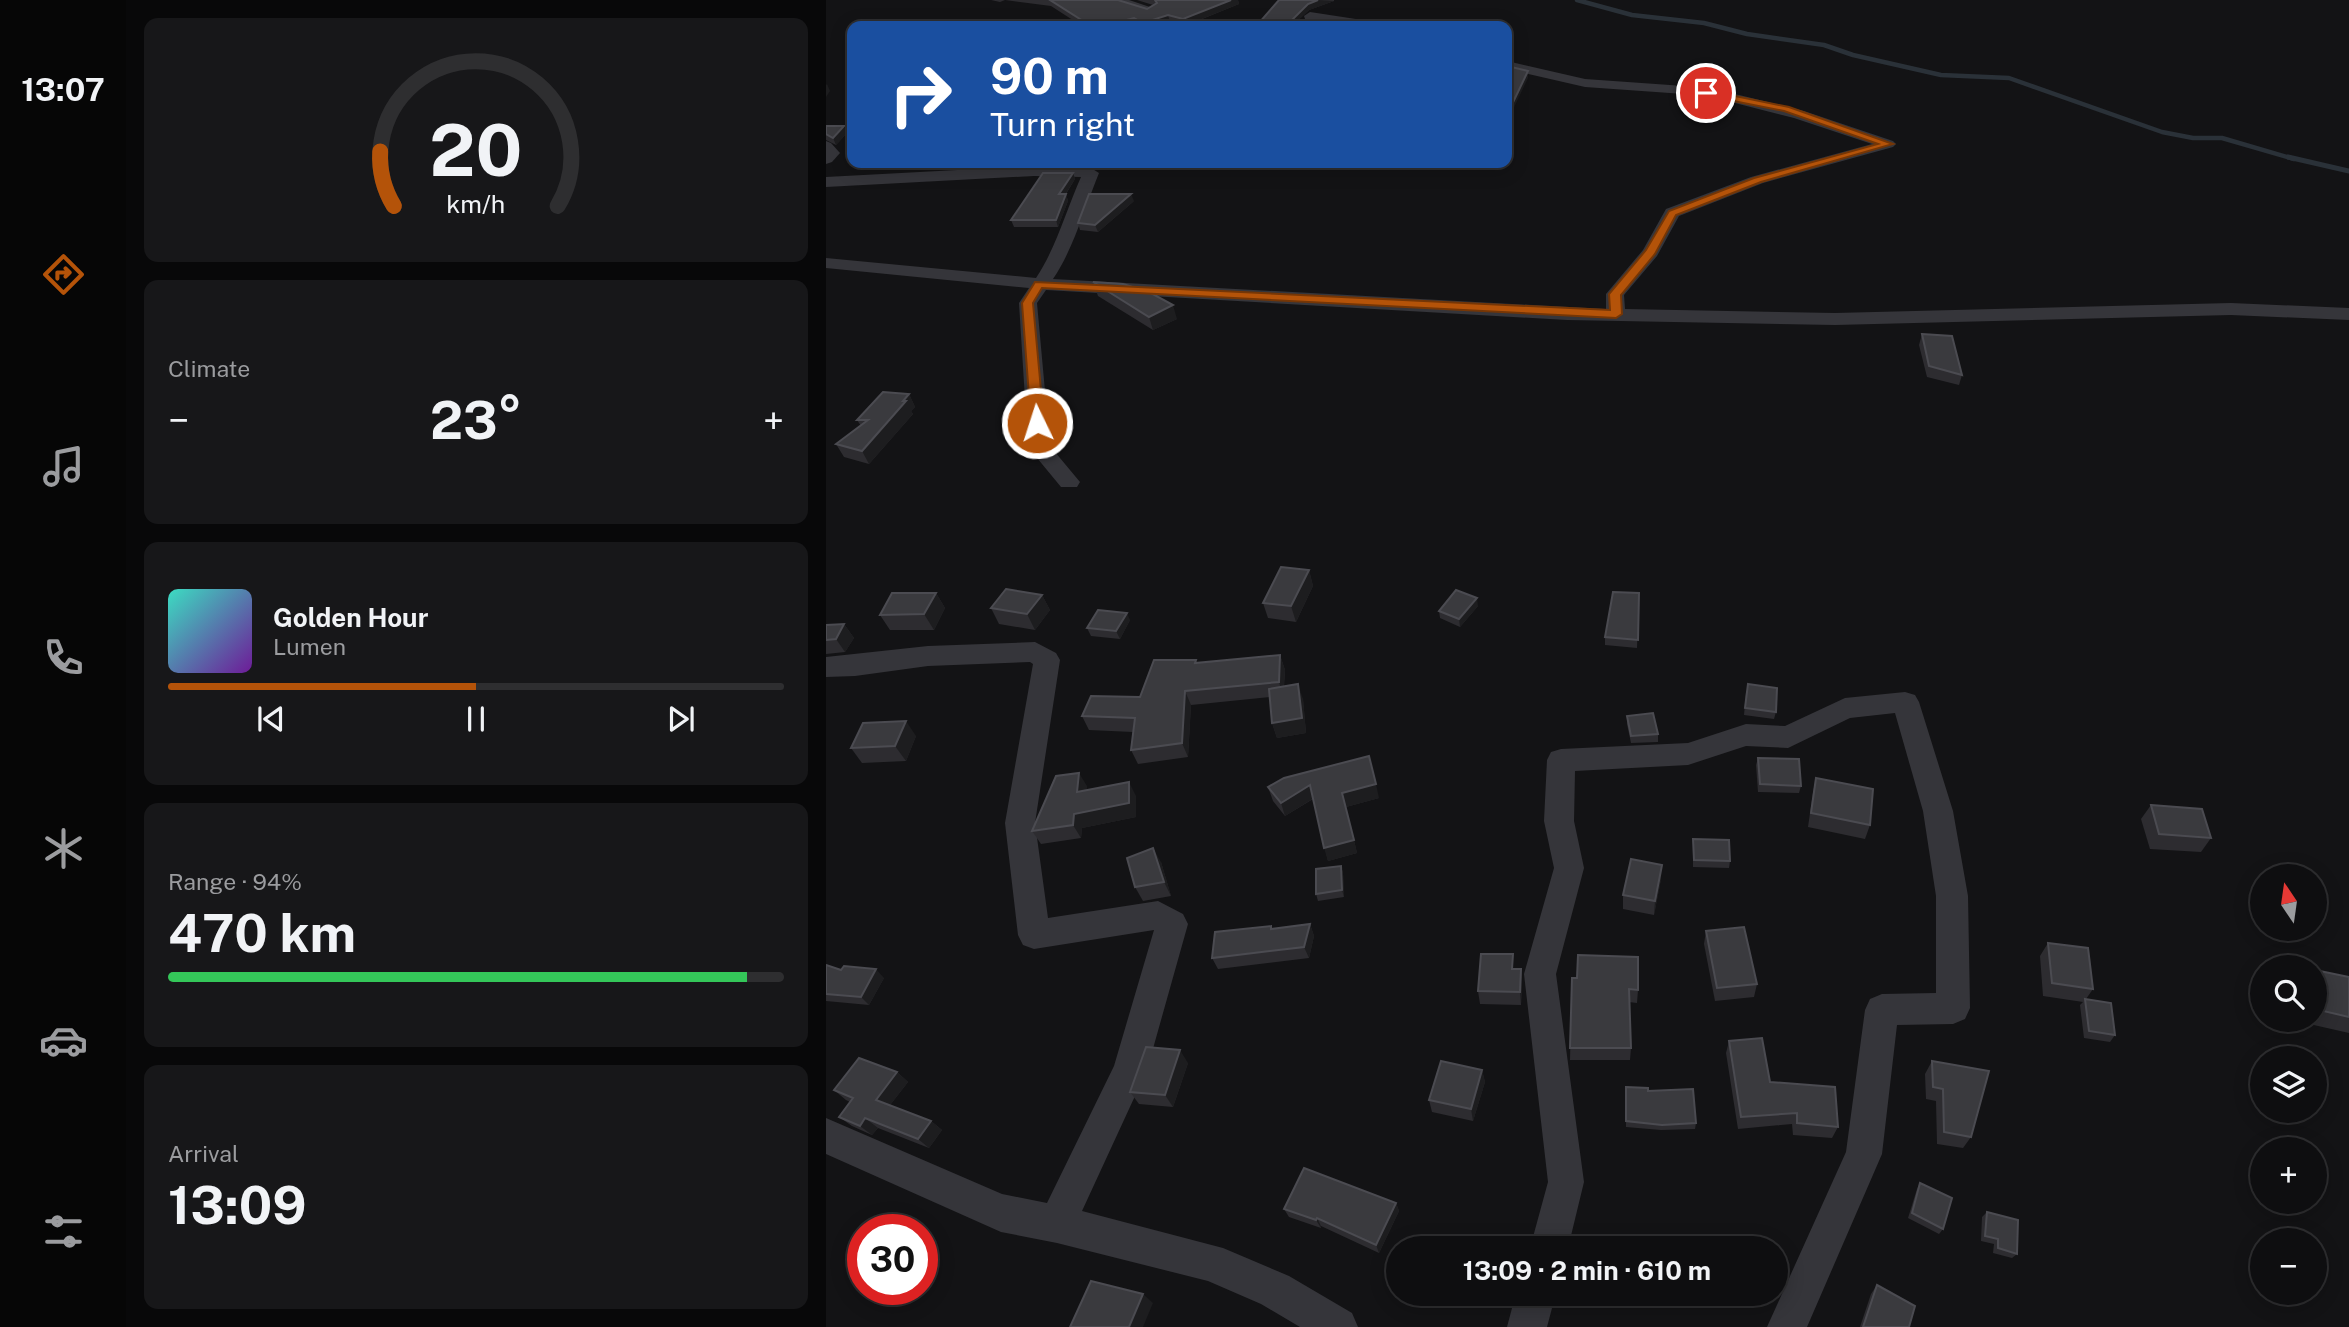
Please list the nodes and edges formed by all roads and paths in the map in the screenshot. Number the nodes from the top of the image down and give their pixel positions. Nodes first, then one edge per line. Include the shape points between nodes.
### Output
1 (1113, 0) edge
2 (1328, 0) edge
3 (1150, 9) edge
4 (1310, 16) junction
5 (1302, 21) edge
6 (1354, 21) edge
7 (1512, 66) edge
8 (826, 146) edge
9 (826, 159) edge
10 (1095, 168) edge
11 (826, 182) edge
12 (826, 262) edge
13 (1039, 284) junction
14 (1616, 314) junction
15 (2349, 314) edge
16 (1069, 482) dead end
17 (826, 667) edge
18 (826, 1136) edge
19 (1057, 1224) junction
20 (1552, 1236) edge
21 (1533, 1306) edge
22 (1338, 1327) edge
23 (1527, 1327) edge
24 (1787, 1327) edge

1 - 3 street
2 - 4 street
4 - 5 street
4 - 6 street
7 - 14 street via 1572,81 1665,87 1749,100 1888,144 1757,180 1672,213 1651,252 1615,294
8 - 9 street via 832,153
10 - 11 street
10 - 13 street via 1058,258
12 - 13 street
13 - 14 street
13 - 16 street via 1028,303 1039,447
14 - 15 street via 1894,318 2231,309
17 - 19 street via 928,656 1035,652 1046,660 1020,823 1034,935 1158,915 1172,924 1130,1070
18 - 19 street via 1000,1213
19 - 22 street via 1209,1262 1275,1290
20 - 24 street via 1566,1182 1540,974 1569,868 1559,821 1561,760 1688,754 1746,735 1788,737 1845,708 1905,702 1938,811 1952,896 1953,1008 1882,1010 1864,1154
21 - 23 street

